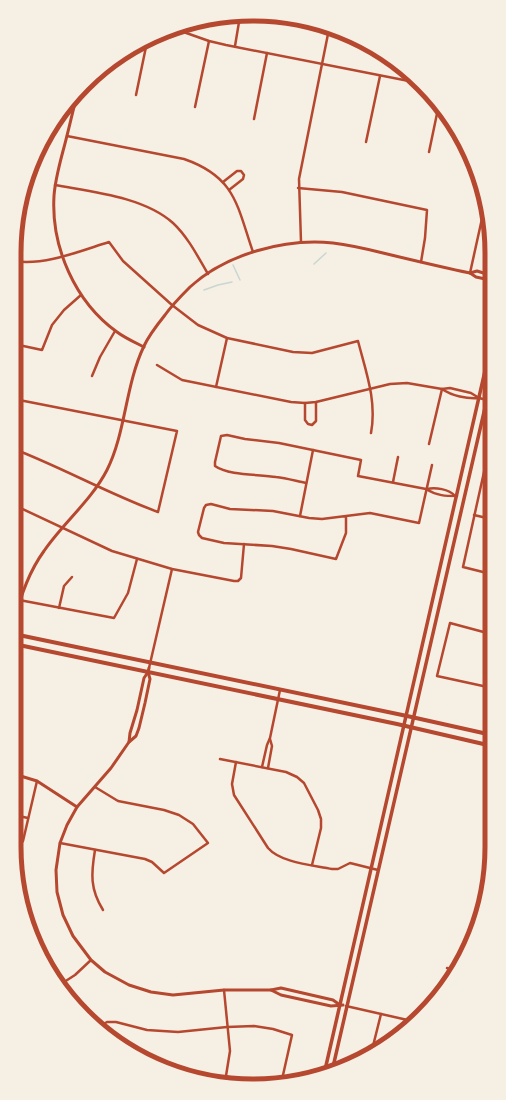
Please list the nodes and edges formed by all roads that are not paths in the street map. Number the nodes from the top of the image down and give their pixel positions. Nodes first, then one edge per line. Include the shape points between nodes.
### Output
1 (239, 21) edge
2 (181, 32) edge
3 (328, 33) edge
4 (209, 41) junction
5 (235, 46) junction
6 (146, 47) edge
7 (267, 53) junction
8 (322, 64) junction
9 (380, 76) junction
10 (409, 82) edge
11 (136, 95) dead end
12 (74, 105) edge
13 (196, 107) dead end
14 (437, 112) edge
15 (254, 119) dead end
16 (67, 136) junction
17 (366, 142) dead end
18 (429, 152) dead end
19 (223, 182) junction
20 (55, 185) junction
21 (298, 188) junction
22 (229, 190) junction
23 (482, 215) edge
24 (301, 242) junction
25 (253, 252) junction
26 (62, 256) junction
27 (21, 261) edge
28 (421, 262) junction
29 (470, 273) junction
30 (485, 273) edge
31 (208, 274) junction
32 (485, 279) edge
33 (81, 296) junction
34 (172, 305) junction
35 (115, 331) junction
36 (227, 338) junction
37 (21, 346) edge
38 (144, 347) junction
39 (157, 365) dead end
40 (485, 371) edge
41 (92, 376) dead end
42 (216, 387) junction
43 (371, 388) junction
44 (442, 389) junction
45 (479, 398) junction
46 (485, 399) edge
47 (21, 400) edge
48 (316, 402) junction
49 (305, 403) junction
50 (485, 417) edge
51 (122, 420) junction
52 (371, 433) dead end
53 (429, 444) dead end
54 (313, 450) junction
55 (21, 452) edge
56 (398, 457) dead end
57 (432, 465) dead end
58 (485, 467) edge
59 (393, 482) junction
60 (306, 483) junction
61 (97, 487) junction
62 (426, 490) junction
63 (456, 496) junction
64 (21, 508) edge
65 (474, 515) junction
66 (300, 516) junction
67 (346, 516) junction
68 (485, 518) edge
69 (63, 527) junction
70 (244, 544) junction
71 (138, 559) junction
72 (172, 569) junction
73 (485, 572) edge
74 (72, 577) dead end
75 (21, 595) edge
76 (21, 600) edge
77 (59, 608) junction
78 (485, 632) edge
79 (21, 635) edge
80 (21, 645) edge
81 (151, 663) junction
82 (149, 670) junction
83 (485, 687) edge
84 (280, 690) junction
85 (278, 699) junction
86 (407, 716) junction
87 (414, 718) junction
88 (405, 726) junction
89 (412, 728) junction
90 (485, 733) edge
91 (270, 738) junction
92 (130, 742) junction
93 (485, 744) edge
94 (220, 759) dead end
95 (236, 762) junction
96 (262, 767) junction
97 (268, 768) junction
98 (21, 776) edge
99 (37, 781) junction
100 (94, 786) junction
101 (77, 807) junction
102 (21, 816) edge
103 (28, 818) junction
104 (21, 843) edge
105 (60, 843) junction
106 (95, 850) junction
107 (312, 865) junction
108 (371, 868) junction
109 (378, 870) junction
110 (103, 910) dead end
111 (91, 960) junction
112 (447, 968) dead end
113 (450, 969) edge
114 (64, 982) edge
115 (224, 990) junction
116 (271, 990) junction
117 (344, 1005) junction
118 (381, 1014) junction
119 (407, 1020) edge
120 (104, 1024) edge
121 (227, 1027) junction
122 (374, 1045) edge
123 (333, 1065) edge
124 (326, 1068) edge
125 (226, 1077) edge
126 (283, 1077) edge

1 - 5 street
2 - 4 street
3 - 8 street
4 - 5 street
4 - 13 street
5 - 7 street
6 - 11 street
7 - 8 street
7 - 15 street
8 - 9 street
8 - 21 street
9 - 10 street
9 - 17 street
12 - 16 street
14 - 18 street
16 - 19 street via 198,164
16 - 20 street
19 - 22 street
19 - 22 street via 237,171 244,175 243,179
20 - 26 street via 54,214
20 - 31 street via 138,202 159,212 186,238
21 - 24 street
21 - 28 street via 342,192 427,210
22 - 25 street via 236,202
23 - 29 street
24 - 25 street
24 - 28 street via 334,243
25 - 31 street
26 - 27 street via 34,262
26 - 33 street
26 - 34 street via 109,242 123,261
28 - 29 street
29 - 30 street
29 - 32 street
31 - 34 street
33 - 35 street
33 - 37 street via 64,310 52,325 42,350
34 - 36 street via 198,325
34 - 38 street via 154,328
35 - 38 street
35 - 41 street
36 - 42 street
36 - 43 street via 293,352 312,353 358,341
38 - 51 street via 131,382
39 - 42 street via 182,380
40 - 45 main road
42 - 49 street
43 - 44 street via 402,383
43 - 48 street
43 - 52 street
44 - 45 street via 450,388
44 - 45 street via 448,394
44 - 53 street
45 - 46 street
45 - 63 main road
47 - 51 street
48 - 49 street
48 - 49 street via 316,421 312,425 305,420
50 - 87 main road
51 - 61 street via 117,444
51 - 61 street via 177,431 158,512
54 - 59 street via 361,460 358,476
54 - 60 street
54 - 60 street via 227,434 222,436 215,462 219,469
55 - 61 street
56 - 59 street
57 - 62 street
58 - 65 street
59 - 62 street
60 - 66 street
61 - 69 street
62 - 63 street via 444,496
62 - 63 street via 433,488
62 - 67 street via 419,523 370,513
63 - 86 main road
64 - 69 street
65 - 68 street
65 - 73 street via 463,567
66 - 67 street via 322,519
66 - 70 street via 273,510 230,509 206,505 199,535 224,543
67 - 70 street via 346,533 336,558 272,546
69 - 71 street via 112,551
69 - 75 street via 29,573
70 - 72 street via 243,569 238,581
71 - 72 street
71 - 77 street via 128,593 114,618
72 - 81 street
74 - 77 street via 64,586
76 - 77 street
78 - 83 street via 450,623 437,676
79 - 81 main road
80 - 82 main road
81 - 82 street
81 - 84 main road
82 - 85 main road
82 - 92 street via 144,678
82 - 92 street via 150,679 142,718 136,736
84 - 85 street
84 - 86 main road
85 - 88 main road
85 - 91 street
86 - 87 main road
86 - 88 main road
87 - 89 main road
87 - 90 main road
88 - 89 main road
88 - 108 main road
89 - 93 main road
89 - 109 main road
91 - 96 street
91 - 97 street via 272,746
92 - 100 street
94 - 95 street
95 - 96 street
95 - 107 street via 232,784 234,795 268,848 281,858
96 - 97 street
97 - 107 street via 290,773 300,779 318,810 321,828
98 - 99 street
99 - 101 street
99 - 103 street
100 - 101 street
100 - 106 street via 118,801 179,815 193,824 208,843 164,872 145,859
101 - 105 street via 66,825
102 - 103 street
103 - 104 street
105 - 106 street
105 - 111 street via 56,870 59,902 76,942
106 - 110 street via 93,886 95,898
107 - 108 street via 338,869 350,863
108 - 109 street
108 - 117 main road
109 - 117 main road
111 - 114 street
111 - 115 street via 122,982 156,994 183,995
112 - 113 street
115 - 116 street
115 - 121 street
116 - 117 street via 281,995 331,1006
116 - 117 street via 281,988
117 - 118 street
117 - 123 main road
117 - 124 main road
118 - 119 street
118 - 122 street
120 - 121 street via 116,1022 146,1030 178,1032
121 - 125 street via 230,1051
121 - 126 street via 273,1028 292,1035

